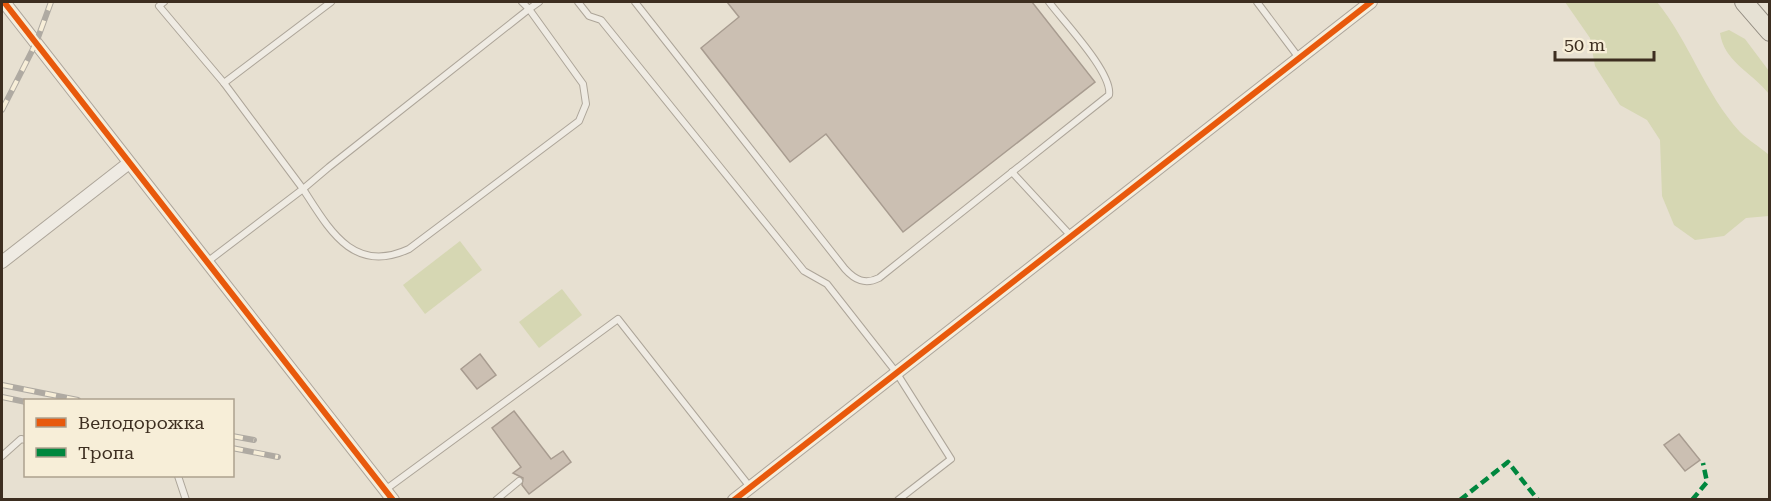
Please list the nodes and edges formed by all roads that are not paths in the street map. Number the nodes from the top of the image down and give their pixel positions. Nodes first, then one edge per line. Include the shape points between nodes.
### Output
1 (4, 2) edge
2 (332, 2) edge
3 (522, 2) edge
4 (539, 2) edge
5 (578, 2) edge
6 (635, 2) edge
7 (1049, 2) edge
8 (1257, 2) edge
9 (1371, 2) edge
10 (1744, 2) edge
11 (160, 3) edge
12 (529, 9) junction
13 (1770, 32) edge
14 (1299, 58) junction
15 (225, 83) junction
16 (129, 163) junction
17 (1012, 172) junction
18 (303, 189) junction
19 (1071, 237) junction
20 (2, 262) edge
21 (206, 262) junction
22 (896, 372) junction
23 (24, 440) edge
24 (2, 456) edge
25 (178, 477) edge
26 (519, 481) dead end
27 (750, 487) junction
28 (389, 495) edge
29 (186, 500) edge
30 (495, 500) edge
31 (734, 500) edge
32 (898, 500) edge

1 - 16 street
2 - 15 lane
3 - 12 lane
4 - 12 lane
5 - 22 lane via 589,16 602,20 804,271 827,284
6 - 17 lane via 845,269 860,281 879,278
7 - 17 lane via 1104,73 1109,95
8 - 14 lane
9 - 14 street
10 - 13 main road
11 - 15 lane
12 - 18 lane
12 - 18 lane via 583,84 586,99 579,121 419,243 396,254 371,257 348,247 323,220
14 - 19 street
15 - 18 lane
16 - 20 street
16 - 21 street
17 - 19 lane
18 - 21 lane
19 - 22 street
21 - 28 street
22 - 27 street
22 - 32 lane via 951,459
23 - 24 lane
25 - 29 lane
26 - 30 lane
27 - 28 lane via 618,319
27 - 31 street

